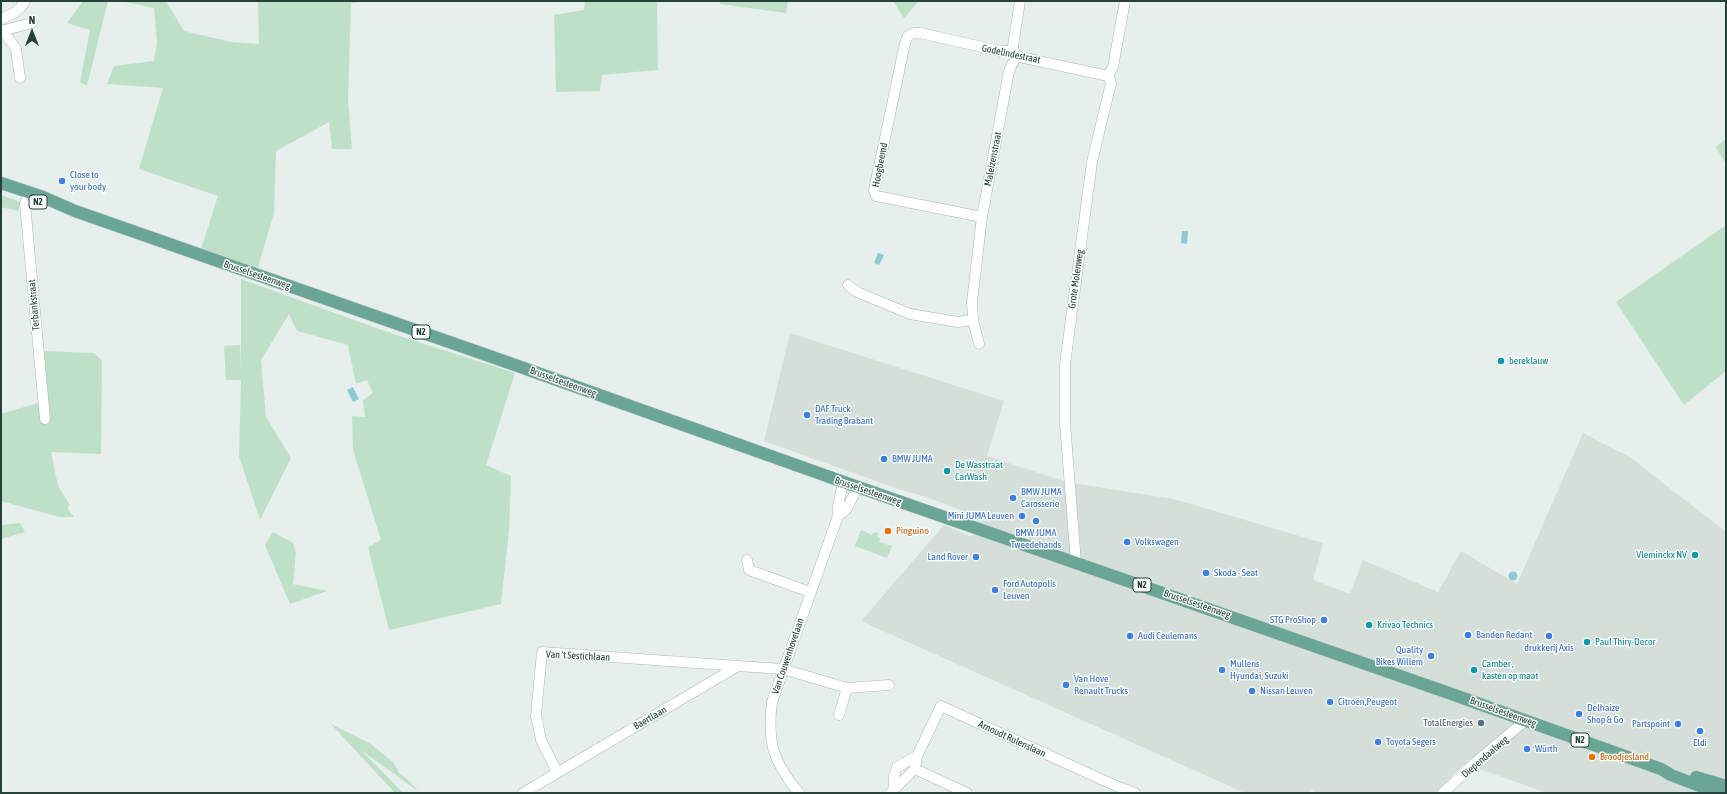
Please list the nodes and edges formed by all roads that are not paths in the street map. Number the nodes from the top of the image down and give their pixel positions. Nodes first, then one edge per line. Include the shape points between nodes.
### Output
1 (25, 1) edge
2 (1020, 1) edge
3 (1125, 1) edge
4 (1, 19) edge
5 (32, 23) dead end
6 (2, 31) edge
7 (914, 33) joint
8 (1015, 55) junction
9 (1108, 76) junction
10 (20, 78) dead end
11 (1, 182) edge
12 (1, 189) edge
13 (28, 195) junction
14 (982, 216) junction
15 (848, 285) dead end
16 (973, 320) junction
17 (979, 344) dead end
18 (44, 419) dead end
19 (843, 482) junction
20 (858, 487) junction
21 (838, 516) junction
22 (747, 560) dead end
23 (1076, 562) junction
24 (810, 592) junction
25 (738, 666) junction
26 (783, 669) junction
27 (889, 685) dead end
28 (847, 688) junction
29 (839, 716) dead end
30 (1526, 720) junction
31 (917, 756) junction
32 (915, 769) junction
33 (1661, 769) junction
34 (557, 772) junction
35 (1726, 786) edge
36 (892, 791) edge
37 (523, 793) edge
38 (799, 793) edge
39 (967, 793) edge
40 (1135, 793) edge
41 (1443, 793) edge
42 (1718, 793) edge

1 - 4 street via 19,10
2 - 8 street, Maleizenstraat via 1013,46
3 - 9 street, Grote Molenweg via 1113,67
5 - 6 street
6 - 10 street via 16,49
7 - 8 street, Godelindestraat via 1008,51
7 - 14 street, Hoogbeemd via 908,36 905,43 874,190 876,196
8 - 9 street, Godelindestraat
8 - 14 street, Maleizenstraat via 1009,71
9 - 23 street, Grote Molenweg via 1111,83 1092,162 1065,364 1065,423
11 - 13 main road, Brusselsesteenweg / N2
12 - 13 main road, Brusselsesteenweg / N2
13 - 18 street, Terbankstraat via 25,204
13 - 19 main road, Brusselsesteenweg / N2
14 - 16 street, Maleizenstraat via 972,302
15 - 16 street via 857,292 910,314 958,322
16 - 17 street, Maleizenstraat
19 - 20 main road, Brusselsesteenweg / N2
19 - 21 street, Van Couwenhovelaan
20 - 21 street, Van Couwenhovelaan via 846,510
20 - 23 main road, Brusselsesteenweg / N2
21 - 24 street, Van Couwenhovelaan
22 - 24 street via 749,570
23 - 30 main road, Brusselsesteenweg / N2
24 - 26 street, Van Couwenhovelaan
25 - 26 street
25 - 34 street, Baertlaan
25 - 34 street, Van 't Sestichlaan via 542,652 536,715 541,740
26 - 28 street
26 - 38 street, Van Couwenhovelaan via 772,702 769,724 771,743 778,764
27 - 28 street
28 - 29 street
30 - 33 main road, Brusselsesteenweg / N2
30 - 41 street, Diependaalweg
31 - 32 street, Arnoudt Rulenslaan
31 - 36 street via 897,768
31 - 40 street, Arnoudt Rulenslaan via 941,706
32 - 36 street
32 - 39 street
33 - 35 main road, Brusselsesteenweg / N2 via 1673,770
33 - 42 main road, Brusselsesteenweg / N2
34 - 37 street, Baertlaan

